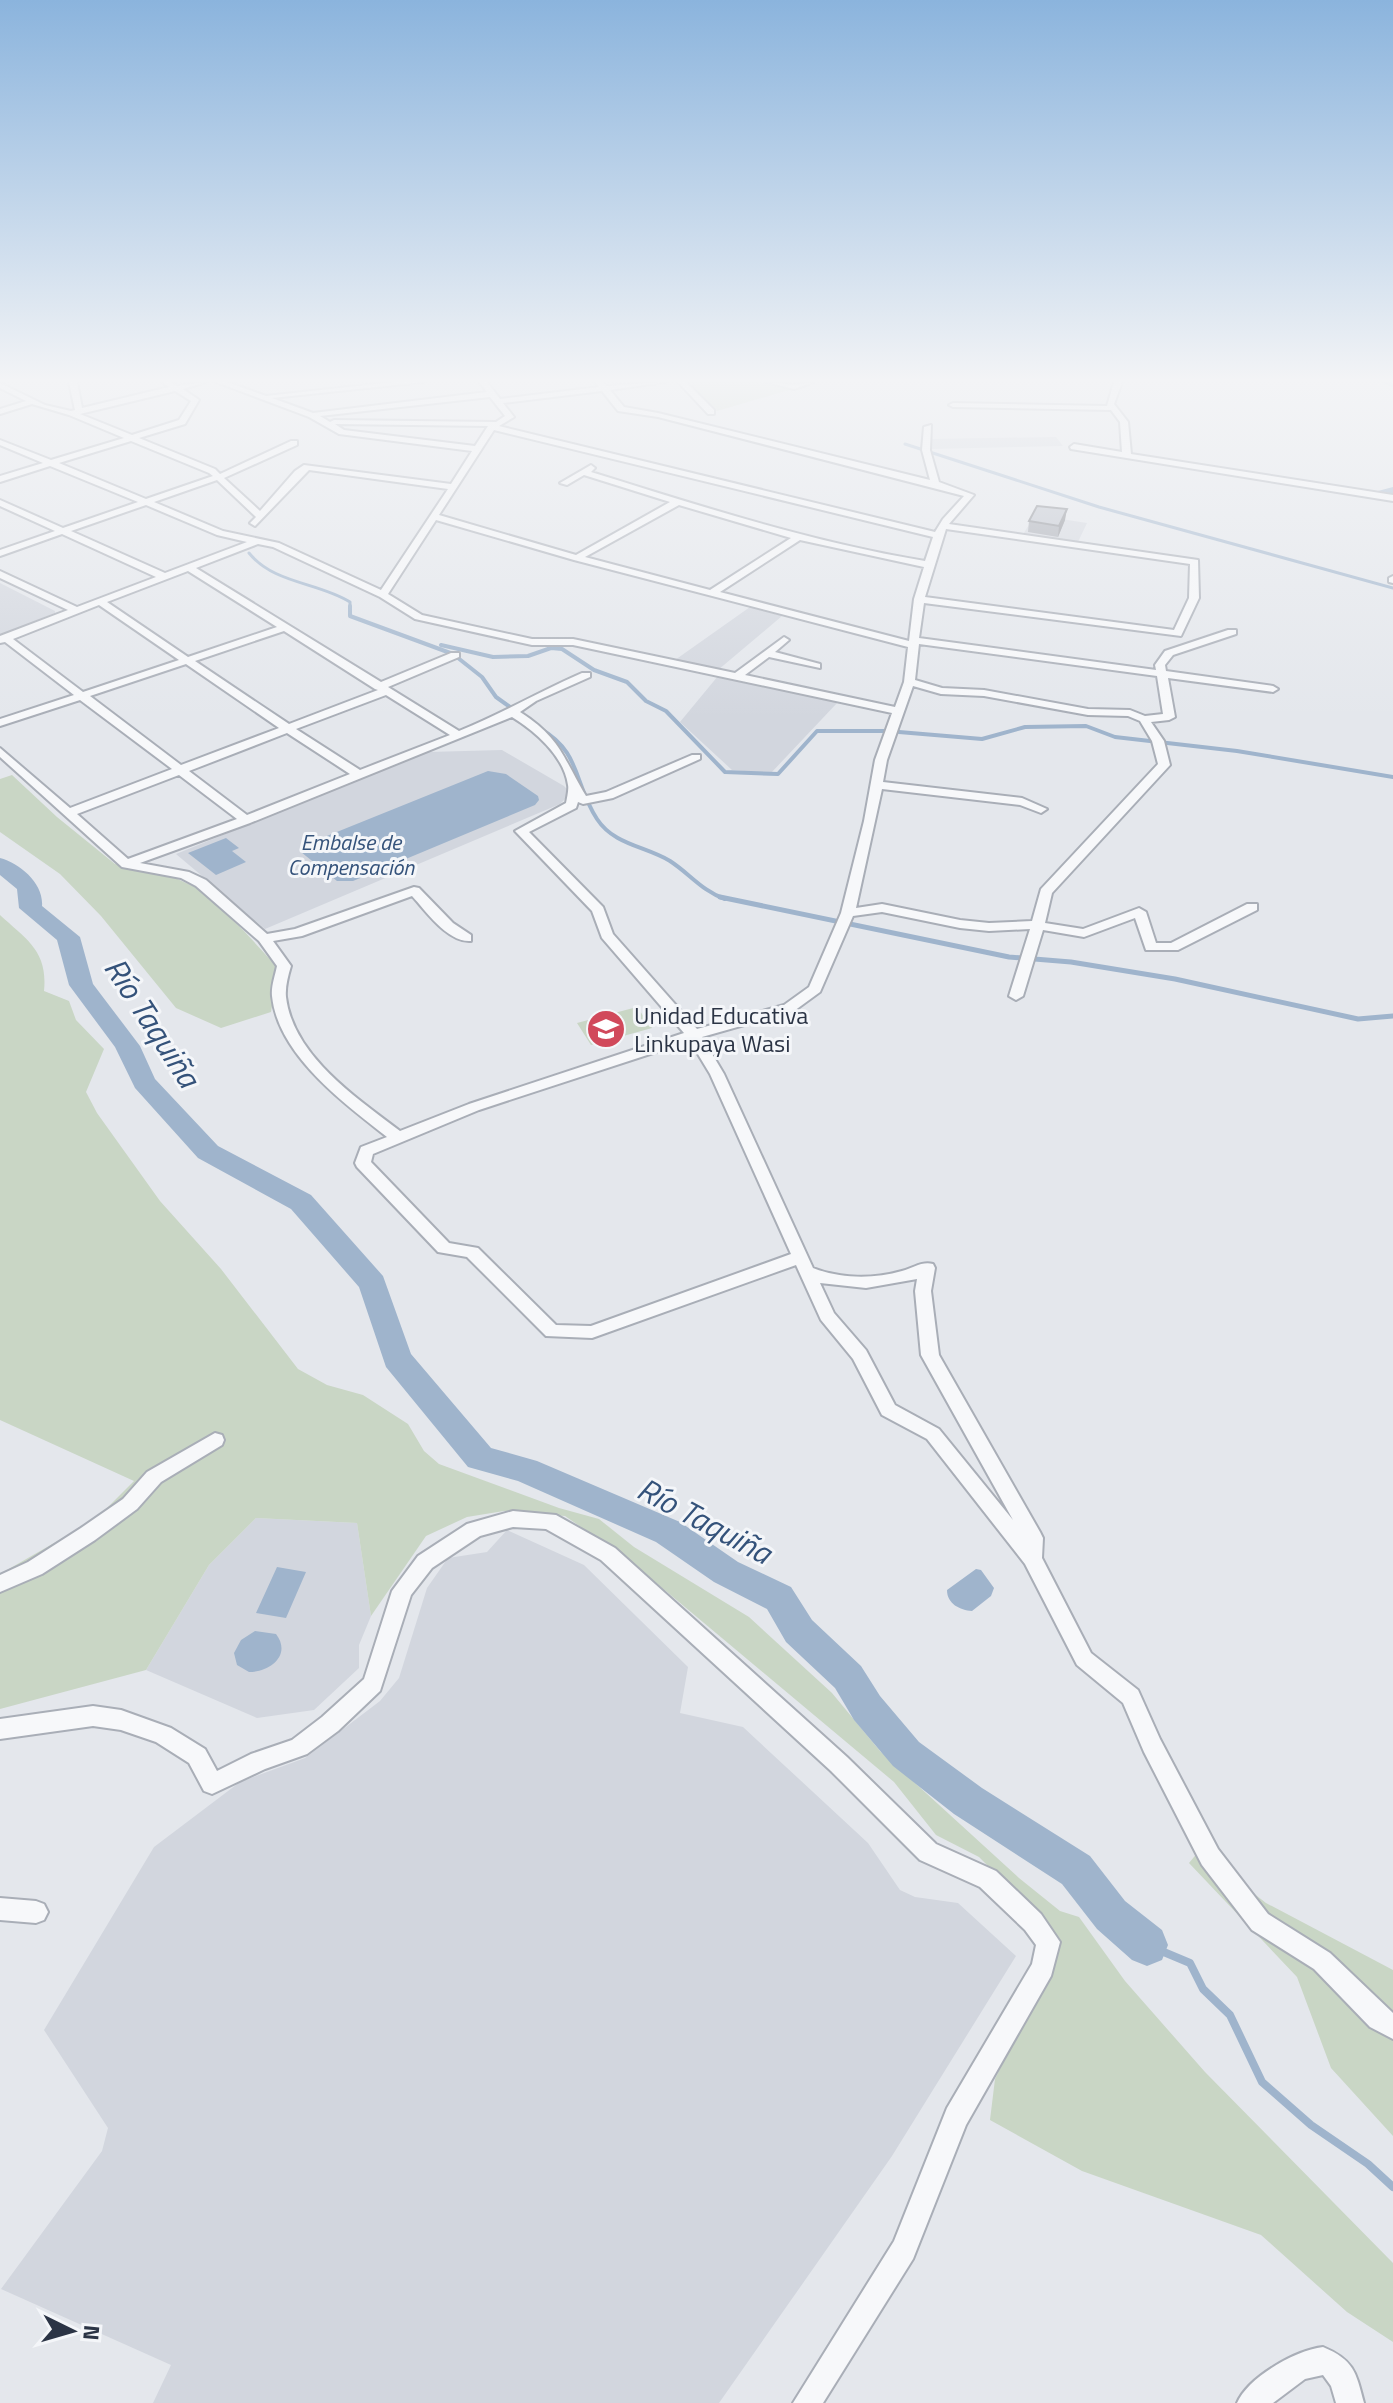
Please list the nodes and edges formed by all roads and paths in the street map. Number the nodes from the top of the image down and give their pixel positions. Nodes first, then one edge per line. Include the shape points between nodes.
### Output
1 (121, 494) edge
2 (172, 494) edge
3 (238, 494) edge
4 (280, 494) edge
5 (450, 494) edge
6 (669, 494) edge
7 (778, 494) edge
8 (967, 494) edge
9 (1369, 494) edge
10 (676, 496) junction
11 (1393, 498) edge
12 (0, 503) edge
13 (144, 504) junction
14 (261, 517) junction
15 (436, 517) junction
16 (63, 530) junction
17 (940, 531) junction
18 (244, 536) junction
19 (797, 538) junction
20 (261, 540) junction
21 (240, 548) junction
22 (0, 553) edge
23 (577, 558) junction
24 (930, 565) junction
25 (189, 568) junction
26 (0, 574) edge
27 (165, 577) junction
28 (712, 593) junction
29 (383, 595) junction
30 (919, 599) junction
31 (99, 601) junction
32 (75, 610) junction
33 (284, 628) junction
34 (1232, 632) dead end
35 (3, 639) edge
36 (784, 640) dead end
37 (913, 643) junction
38 (767, 653) junction
39 (455, 655) dead end
40 (189, 660) junction
41 (816, 666) dead end
42 (1161, 674) junction
43 (586, 675) dead end
44 (736, 677) junction
45 (909, 682) junction
46 (382, 689) junction
47 (1273, 689) dead end
48 (84, 696) junction
49 (900, 711) junction
50 (512, 712) junction
51 (1144, 719) junction
52 (0, 723) edge
53 (286, 730) junction
54 (458, 735) junction
55 (0, 751) edge
56 (696, 757) dead end
57 (182, 770) junction
58 (360, 775) junction
59 (877, 785) junction
60 (574, 790) junction
61 (1041, 809) dead end
62 (68, 813) junction
63 (246, 820) junction
64 (126, 864) junction
65 (1252, 907) dead end
66 (848, 913) junction
67 (1036, 925) junction
68 (264, 938) junction
69 (466, 938) dead end
70 (1016, 996) dead end
71 (694, 1035) junction
72 (397, 1137) junction
73 (802, 1264) junction
74 (215, 1440) dead end
75 (1032, 1558) junction
76 (0, 1584) edge
77 (0, 1729) edge
78 (0, 1909) edge
79 (36, 1912) dead end
80 (1393, 2027) edge
81 (807, 2403) edge
82 (1251, 2403) edge
83 (1350, 2403) edge

1 - 13 street
2 - 13 street
3 - 14 street
4 - 14 street
5 - 15 street
6 - 10 street
7 - 17 street
8 - 17 street
9 - 11 street
10 - 19 street
10 - 23 street
12 - 16 street
13 - 16 street
13 - 18 street via 220,533
14 - 18 street
15 - 23 street
15 - 29 street
16 - 22 street
16 - 27 street
17 - 24 street
17 - 30 street via 1195,562 1194,598 1177,634
18 - 20 street
18 - 21 street
19 - 24 street
19 - 28 street
20 - 21 street
20 - 29 street
21 - 25 street
23 - 28 street
24 - 30 street
25 - 27 street
25 - 33 street
26 - 32 street
27 - 31 street
28 - 37 street
29 - 44 street via 431,621 532,642 573,642
30 - 37 street
31 - 32 street
31 - 40 street
32 - 35 street
33 - 40 street
33 - 46 street
34 - 42 street via 1169,653 1160,665
35 - 48 street
36 - 38 street
37 - 42 street
37 - 45 street
38 - 41 street
38 - 44 street
39 - 46 street
40 - 48 street
40 - 53 street
42 - 47 street
42 - 51 street via 1169,717
43 - 50 street
44 - 49 street
45 - 49 street
45 - 51 street
46 - 53 street
46 - 54 street
48 - 52 street
48 - 57 street
49 - 59 street
50 - 54 street
50 - 60 street via 552,745
51 - 67 street via 1158,741 1164,765 1046,892
53 - 57 street
53 - 58 street
54 - 58 street
55 - 62 street
56 - 60 street via 595,799 583,800
57 - 62 street
57 - 63 street
58 - 63 street
59 - 61 street via 1022,802
59 - 66 street
60 - 71 street via 572,805 521,831 598,910 607,935
62 - 64 street
63 - 64 street
64 - 68 street via 201,883
65 - 67 street via 1173,947 1151,947 1139,912 1084,933
66 - 67 street via 882,908 989,927
66 - 71 street via 815,989 789,1008
67 - 70 street
68 - 69 street via 297,933 414,891
68 - 72 street via 284,966 279,996 287,1024 319,1072
71 - 72 street
71 - 73 street via 717,1074
72 - 73 street via 366,1151 363,1163 444,1248 472,1252 552,1331 592,1332
73 - 75 street via 827,1316 860,1355 888,1410 933,1434
73 - 75 street via 842,1284 927,1268 923,1291 930,1355 1033,1538
74 - 76 street via 154,1477 130,1504 88,1534
75 - 80 street via 1084,1659 1131,1697 1210,1857 1260,1922 1322,1961
77 - 81 street via 93,1716 121,1720 163,1735 197,1756 212,1784 299,1747 373,1684 402,1591 425,1562 474,1530 513,1519 549,1521 608,1554 928,1852 988,1879 1048,1942 1043,1968 956,2117 904,2250
78 - 79 street
82 - 83 street via 1286,2375 1327,2359 1346,2379

